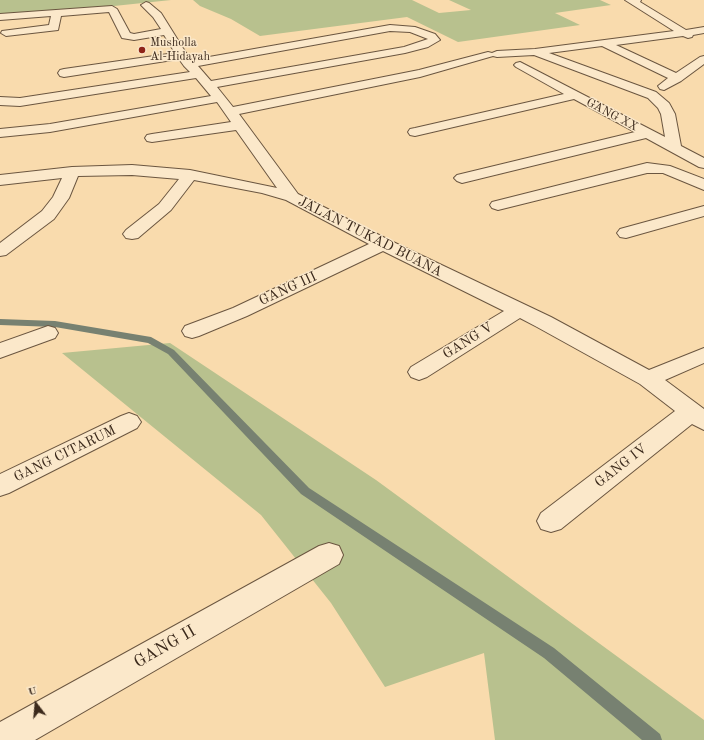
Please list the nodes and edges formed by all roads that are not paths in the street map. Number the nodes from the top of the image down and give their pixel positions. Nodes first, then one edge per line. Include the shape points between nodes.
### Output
1 (106, 0) edge
2 (630, 0) edge
3 (636, 0) edge
4 (146, 5) dead end
5 (112, 9) junction
6 (57, 13) junction
7 (0, 17) edge
8 (704, 30) edge
9 (167, 31) junction
10 (6, 33) dead end
11 (685, 33) junction
12 (704, 41) edge
13 (604, 43) junction
14 (535, 52) junction
15 (704, 59) edge
16 (185, 60) junction
17 (520, 65) dead end
18 (64, 73) dead end
19 (198, 74) junction
20 (677, 78) junction
21 (208, 85) junction
22 (574, 95) junction
23 (652, 95) junction
24 (220, 98) junction
25 (0, 101) edge
26 (230, 112) junction
27 (240, 125) junction
28 (415, 132) dead end
29 (0, 133) edge
30 (646, 134) junction
31 (152, 138) dead end
32 (674, 148) junction
33 (704, 164) edge
34 (72, 172) junction
35 (190, 175) junction
36 (462, 178) dead end
37 (0, 180) edge
38 (704, 185) edge
39 (292, 197) junction
40 (498, 205) dead end
41 (704, 210) edge
42 (626, 233) dead end
43 (132, 234) dead end
44 (383, 244) junction
45 (0, 251) edge
46 (518, 311) junction
47 (192, 331) dead end
48 (48, 333) dead end
49 (0, 351) edge
50 (704, 355) edge
51 (419, 372) dead end
52 (648, 379) junction
53 (696, 415) edge
54 (129, 422) dead end
55 (0, 486) edge
56 (551, 521) dead end
57 (328, 555) dead end
58 (2, 740) edge

1 - 5 street
2 - 3 street
2 - 11 street
4 - 9 street
5 - 6 street
5 - 9 street via 126,36
6 - 7 street
6 - 10 street via 54,28
8 - 11 street
9 - 16 street
11 - 12 street
11 - 13 street
13 - 14 street
13 - 20 street
14 - 23 street
14 - 26 street via 493,55 420,73
15 - 20 street
16 - 18 street
16 - 19 street
16 - 21 street via 390,28 415,30 435,40 405,50
17 - 22 street, GANG XX
19 - 21 street
19 - 25 street via 20,102
20 - 23 street
21 - 24 street
22 - 28 street
22 - 30 street, GANG XX
23 - 32 street via 664,106 668,114
24 - 26 street
24 - 29 street via 50,128
26 - 27 street
27 - 31 street
27 - 39 street
30 - 32 street, GANG XX
30 - 36 street
32 - 33 street, GANG XX
34 - 35 street, JALAN TUKAD BUANA via 132,170
34 - 37 street, JALAN TUKAD BUANA
34 - 45 street via 61,198 48,215
35 - 39 street, JALAN TUKAD BUANA
35 - 43 street via 164,207
38 - 40 street via 665,169 647,168
39 - 44 street, JALAN TUKAD BUANA
41 - 42 street
44 - 46 street, JALAN TUKAD BUANA
44 - 47 street, GANG III via 240,312
46 - 51 street, GANG V
46 - 52 street, JALAN TUKAD BUANA via 544,322
48 - 49 street
50 - 52 street
52 - 53 street, JALAN TUKAD BUANA
53 - 56 street, GANG IV via 682,420
54 - 55 street, GANG CITARUM
57 - 58 street, GANG II

